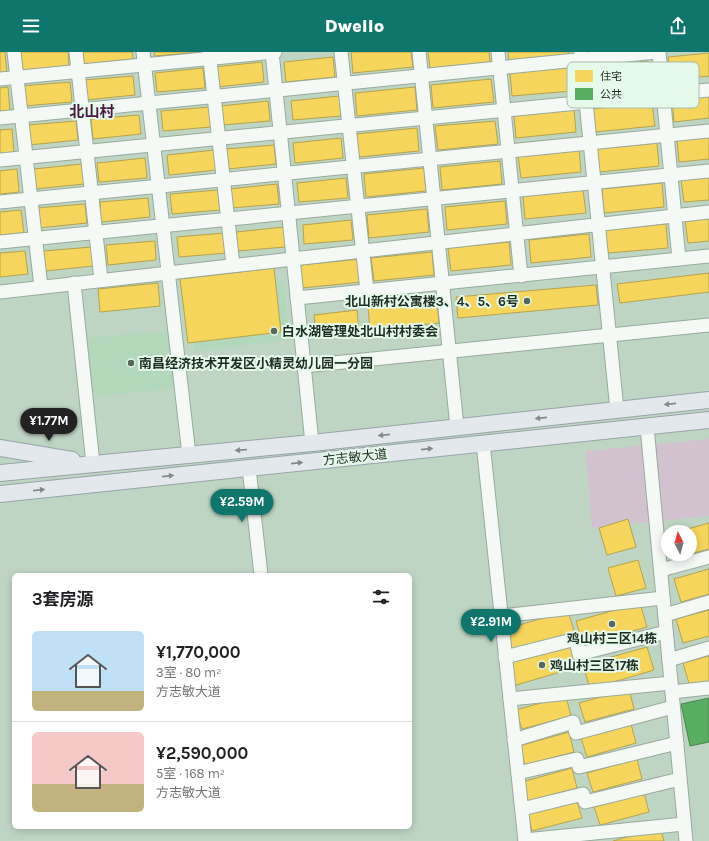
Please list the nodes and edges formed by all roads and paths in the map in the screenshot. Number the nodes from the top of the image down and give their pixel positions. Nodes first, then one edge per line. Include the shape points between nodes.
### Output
1 (14, 52) edge
2 (76, 52) edge
3 (143, 52) edge
4 (273, 52) edge
5 (341, 52) edge
6 (419, 52) edge
7 (498, 52) edge
8 (656, 52) edge
9 (659, 52) edge
10 (210, 55) edge
11 (582, 56) edge
12 (660, 62) edge
13 (145, 65) junction
14 (500, 68) junction
15 (78, 72) junction
16 (421, 76) junction
17 (17, 78) junction
18 (0, 80) edge
19 (344, 83) junction
20 (276, 90) junction
21 (709, 90) edge
22 (699, 91) edge
23 (214, 96) junction
24 (149, 103) junction
25 (567, 104) edge
26 (587, 108) edge
27 (664, 108) edge
28 (82, 109) junction
29 (504, 110) junction
30 (21, 116) junction
31 (0, 118) edge
32 (425, 118) junction
33 (349, 126) junction
34 (709, 130) edge
35 (281, 132) junction
36 (667, 135) junction
37 (219, 139) junction
38 (591, 142) junction
39 (154, 145) junction
40 (508, 151) junction
41 (87, 152) junction
42 (26, 158) junction
43 (429, 159) junction
44 (0, 160) edge
45 (353, 166) junction
46 (709, 171) edge
47 (285, 173) junction
48 (671, 175) junction
49 (224, 179) junction
50 (595, 182) junction
51 (158, 186) junction
52 (512, 191) junction
53 (91, 192) junction
54 (30, 198) junction
55 (433, 199) junction
56 (0, 202) edge
57 (358, 206) junction
58 (709, 212) edge
59 (289, 213) junction
60 (675, 216) junction
61 (228, 219) junction
62 (599, 224) junction
63 (163, 226) junction
64 (96, 232) junction
65 (517, 233) junction
66 (35, 239) junction
67 (0, 242) edge
68 (437, 242) junction
69 (362, 250) junction
70 (709, 256) edge
71 (293, 258) junction
72 (679, 259) junction
73 (233, 265) junction
74 (604, 268) junction
75 (168, 272) junction
76 (521, 276) junction
77 (101, 280) junction
78 (74, 283) junction
79 (441, 283) junction
80 (41, 287) junction
81 (367, 291) junction
82 (0, 292) edge
83 (297, 298) junction
84 (709, 325) edge
85 (610, 335) junction
86 (449, 352) junction
87 (709, 360) edge
88 (304, 366) junction
89 (613, 370) junction
90 (453, 387) junction
91 (709, 400) edge
92 (308, 402) junction
93 (617, 410) junction
94 (184, 415) junction
95 (709, 420) edge
96 (89, 425) junction
97 (457, 427) junction
98 (647, 427) junction
99 (0, 434) edge
100 (312, 443) junction
101 (483, 443) junction
102 (0, 448) edge
103 (188, 455) junction
104 (93, 464) junction
105 (249, 468) junction
106 (0, 473) edge
107 (20, 492) junction
108 (0, 494) edge
109 (0, 498) edge
110 (709, 558) edge
111 (660, 570) junction
112 (261, 573) edge
113 (663, 598) junction
114 (709, 602) edge
115 (501, 616) junction
116 (665, 616) junction
117 (666, 632) junction
118 (709, 648) edge
119 (505, 657) junction
120 (669, 660) junction
121 (671, 688) junction
122 (709, 688) edge
123 (510, 699) junction
124 (673, 707) junction
125 (514, 740) junction
126 (677, 743) junction
127 (518, 773) junction
128 (680, 780) junction
129 (522, 809) junction
130 (684, 824) junction
131 (525, 840) edge
132 (686, 841) edge

1 - 17 street
2 - 15 street
3 - 13 street
4 - 10 street
4 - 20 street
5 - 19 street
6 - 16 street
7 - 14 street
8 - 11 street
9 - 12 street
10 - 13 street
10 - 23 street
11 - 14 street
13 - 15 street
13 - 24 street
14 - 16 street
14 - 29 street
15 - 17 street
15 - 28 street
16 - 19 street
16 - 32 street
17 - 18 street
17 - 30 street
19 - 20 street
19 - 33 street
20 - 23 street
20 - 35 street
21 - 22 street
23 - 24 street
23 - 37 street
24 - 28 street
24 - 39 street
25 - 29 street
26 - 38 street
27 - 36 street
28 - 30 street
28 - 41 street
29 - 32 street
29 - 40 street
30 - 31 street
30 - 42 street
32 - 33 street
32 - 43 street
33 - 35 street
33 - 45 street
34 - 36 street
35 - 37 street
35 - 47 street
36 - 38 street
36 - 48 street
37 - 39 street
37 - 49 street
38 - 40 street
38 - 50 street
39 - 41 street
39 - 51 street
40 - 43 street
40 - 52 street
41 - 42 street
41 - 53 street
42 - 44 street
42 - 54 street
43 - 45 street
43 - 55 street
45 - 47 street
45 - 57 street
46 - 48 street
47 - 49 street
47 - 59 street
48 - 50 street
48 - 60 street
49 - 51 street
49 - 61 street
50 - 52 street
50 - 62 street
51 - 53 street
51 - 63 street
52 - 55 street
52 - 65 street
53 - 54 street
53 - 64 street
54 - 56 street
54 - 66 street
55 - 57 street
55 - 68 street
57 - 59 street
57 - 69 street
58 - 60 street
59 - 61 street
59 - 71 street
60 - 62 street
60 - 72 street
61 - 63 street
61 - 73 street
62 - 65 street
62 - 74 street
63 - 64 street
63 - 75 street
64 - 66 street
64 - 77 street
65 - 68 street
65 - 76 street
66 - 67 street
66 - 80 street
68 - 69 street
68 - 79 street
69 - 71 street
69 - 81 street
70 - 72 street
71 - 73 street
71 - 83 street
72 - 74 street
73 - 75 street
74 - 76 street
74 - 85 street
75 - 77 street
75 - 94 street
76 - 79 street
77 - 78 street
78 - 80 street
78 - 96 street
79 - 81 street
79 - 86 street
80 - 82 street
81 - 83 street
83 - 88 street
84 - 85 street
85 - 86 street
85 - 89 street
86 - 88 street
86 - 90 street
87 - 89 path
88 - 92 street
89 - 90 path
89 - 93 street
90 - 92 path
90 - 97 street
91 -> 93 main road, 方志敏大道
92 - 94 path
92 - 100 street
93 -> 97 main road, 方志敏大道
94 - 96 path
94 - 103 street
95 - 98 main road, 方志敏大道
96 - 99 path
96 - 104 street
97 -> 100 main road, 方志敏大道
98 - 101 main road, 方志敏大道
98 - 111 street
100 -> 103 main road, 方志敏大道
105 -> 101 main road, 方志敏大道
101 - 115 street
102 - 104 main road
103 - 104 main road, 方志敏大道
104 - 106 main road, 方志敏大道
107 -> 105 main road, 方志敏大道
105 - 112 street
107 - 108 main road, 方志敏大道
107 - 109 main road
110 - 111 street
111 - 113 street
113 - 115 street
113 - 116 street
114 - 116 street
115 - 119 street
116 - 117 street
117 - 119 street via 579,654 576,639
117 - 120 street
118 - 120 street
119 - 123 street
120 - 121 street
121 - 122 street
121 - 123 street
121 - 124 street
123 - 125 street
124 - 125 street via 576,733 573,722
124 - 126 street
125 - 127 street
126 - 127 street via 579,767 577,759
126 - 128 street
127 - 129 street
128 - 129 street via 585,802 583,794
128 - 130 street
129 - 131 street
130 - 131 street
130 - 132 street

